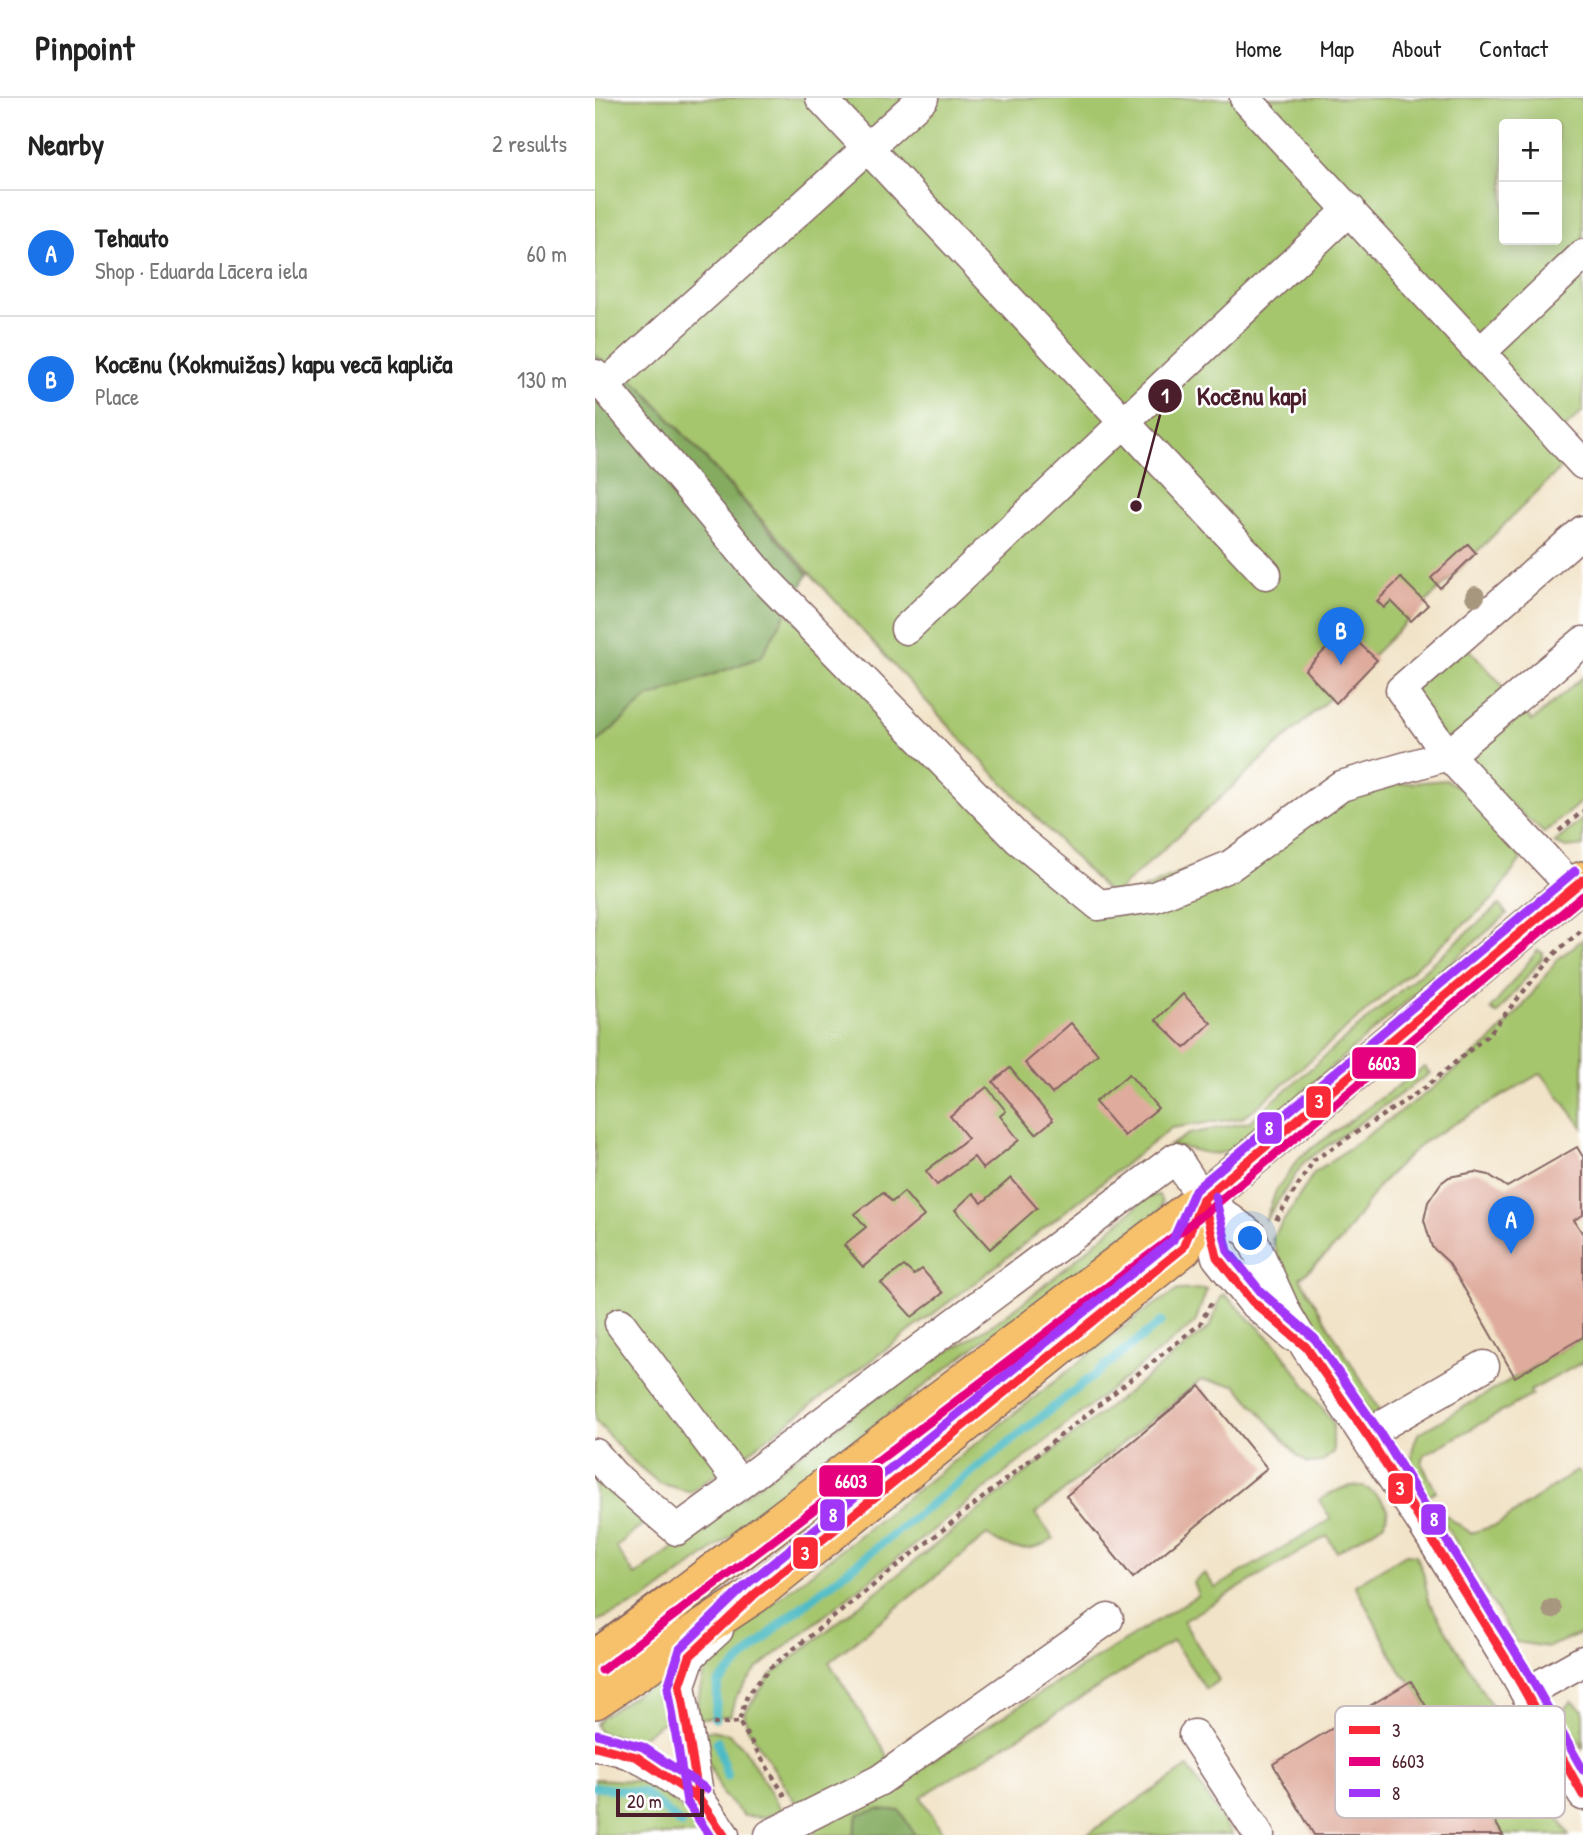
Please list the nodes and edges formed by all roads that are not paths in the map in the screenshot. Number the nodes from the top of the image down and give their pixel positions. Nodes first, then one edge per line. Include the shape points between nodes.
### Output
1 (821, 98) edge
2 (923, 98) edge
3 (1245, 98) edge
4 (867, 149) junction
5 (1350, 209) junction
6 (1583, 255) edge
7 (1481, 352) junction
8 (600, 380) edge
9 (1124, 422) junction
10 (1583, 464) edge
11 (1583, 531) edge
12 (1266, 574) dead end
13 (906, 629) dead end
14 (1583, 642) edge
15 (1448, 755) junction
16 (1578, 884) edge
17 (1203, 1199) junction
18 (620, 1323) dead end
19 (1484, 1366) dead end
20 (1371, 1441) junction
21 (595, 1454) edge
22 (740, 1484) junction
23 (755, 1594) junction
24 (674, 1602) junction
25 (1108, 1619) dead end
26 (595, 1638) edge
27 (595, 1660) edge
28 (1582, 1662) edge
29 (1526, 1693) junction
30 (595, 1700) edge
31 (1533, 1706) edge
32 (1194, 1735) dead end
33 (595, 1746) edge
34 (1565, 1763) edge
35 (1583, 1795) edge
36 (699, 1799) junction
37 (724, 1835) edge
38 (770, 1835) edge
39 (1259, 1835) edge

1 - 4 street
2 - 4 street
3 - 5 street
4 - 8 street
4 - 9 street
5 - 7 street
5 - 9 street
6 - 7 street
7 - 10 street
8 - 15 street via 764,579 1018,839 1099,905 1154,897 1230,866 1341,786
9 - 12 street
9 - 13 street
11 - 15 street via 1401,690
14 - 15 street
15 - 16 street
16 - 17 main road
17 - 20 street via 1217,1257 1252,1301 1306,1347
17 - 22 street via 1176,1158
17 - 23 main road via 1183,1248
17 - 24 main road
18 - 22 street
19 - 20 street via 1379,1427
20 - 29 street
21 - 22 street via 677,1530
23 - 30 main road
23 - 36 street via 690,1656 680,1685
24 - 26 highway
24 - 27 highway
25 - 38 street via 880,1780
28 - 29 street
29 - 31 street
32 - 39 street
33 - 36 street via 616,1747 652,1764
34 - 35 street
36 - 37 street

